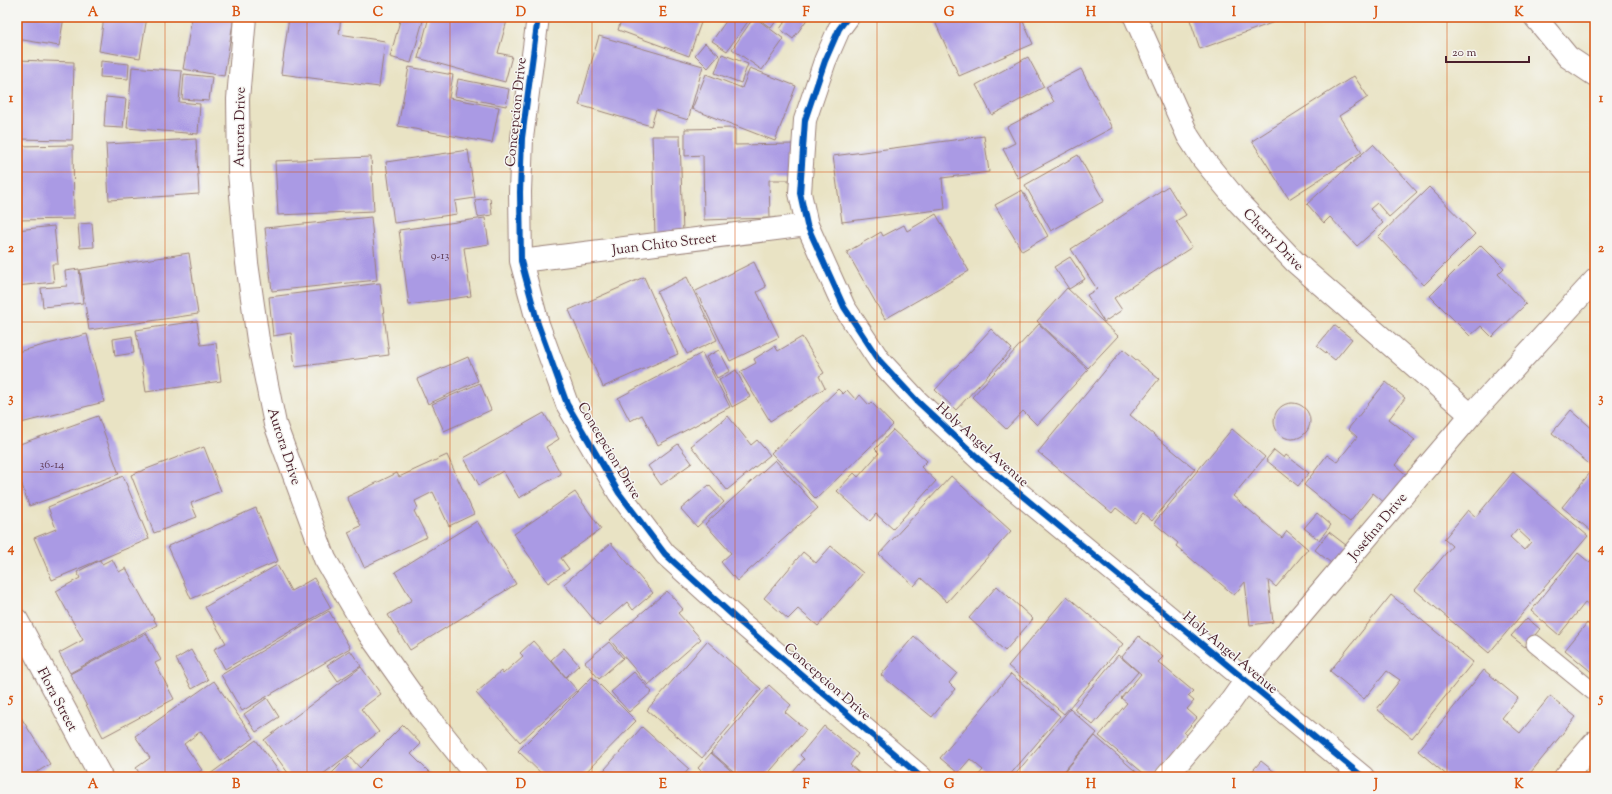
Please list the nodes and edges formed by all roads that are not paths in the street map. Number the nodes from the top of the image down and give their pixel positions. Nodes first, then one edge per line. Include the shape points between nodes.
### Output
1 (245, 17) edge
2 (538, 17) edge
3 (848, 17) edge
4 (1135, 17) edge
5 (1541, 19) edge
6 (1595, 75) edge
7 (807, 225) junction
8 (521, 261) junction
9 (1595, 280) edge
10 (1471, 415) junction
11 (17, 620) edge
12 (1535, 644) dead end
13 (1246, 680) junction
14 (1595, 693) edge
15 (1595, 742) edge
16 (101, 777) edge
17 (477, 777) edge
18 (922, 777) edge
19 (1166, 777) edge
20 (1363, 777) edge
21 (1565, 777) edge

1 - 17 street, Aurora Drive via 238,99 239,172 247,263 258,340 276,424 329,566 369,634 420,706
2 - 8 street, Concepcion Drive via 522,138
3 - 7 street, Holy Angel Avenue via 839,29 828,54 805,120 800,193
4 - 10 street, Cherry Drive via 1188,136 1239,203 1295,262
5 - 6 street via 1568,57
7 - 8 street, Juan Chito Street
7 - 13 street, Holy Angel Avenue via 844,307 879,360 917,401 991,470
8 - 18 street, Concepcion Drive via 538,324 567,404 619,493 665,554 740,622
9 - 10 street, Josefina Drive
10 - 13 street, Josefina Drive
11 - 16 street, Flora Street
12 - 14 lane
13 - 19 street, Josefina Drive
13 - 20 street, Holy Angel Avenue
15 - 21 street

